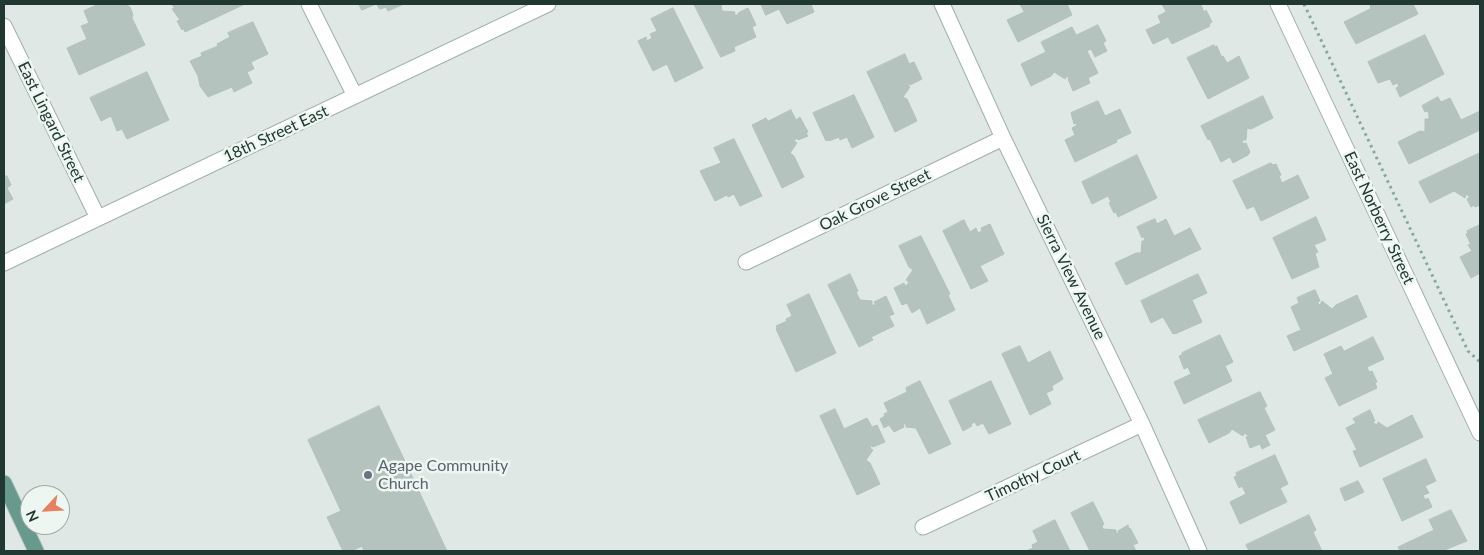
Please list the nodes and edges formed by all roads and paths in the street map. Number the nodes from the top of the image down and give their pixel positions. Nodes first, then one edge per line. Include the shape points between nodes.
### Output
1 (309, 4) edge
2 (548, 4) edge
3 (942, 4) edge
4 (1278, 4) edge
5 (1304, 4) edge
6 (4, 26) edge
7 (355, 96) junction
8 (1003, 138) junction
9 (98, 218) junction
10 (746, 262) dead end
11 (4, 263) edge
12 (1480, 362) edge
13 (1474, 403) edge
14 (1142, 424) junction
15 (1480, 433) edge
16 (4, 483) edge
17 (923, 527) dead end
18 (36, 551) edge
19 (1199, 551) edge

1 - 7 street
2 - 7 street, 18th Street East
3 - 8 street, Sierra View Avenue
4 - 13 street, East Norberry Street
5 - 12 path via 1468,351
6 - 9 street, East Lingard Street
7 - 9 street, 18th Street East
8 - 10 street, Oak Grove Street
8 - 14 street, Sierra View Avenue
9 - 11 street, 18th Street East
13 - 15 street, East Norberry Street
14 - 17 street, Timothy Court
14 - 19 street, Sierra View Avenue
16 - 18 main road

